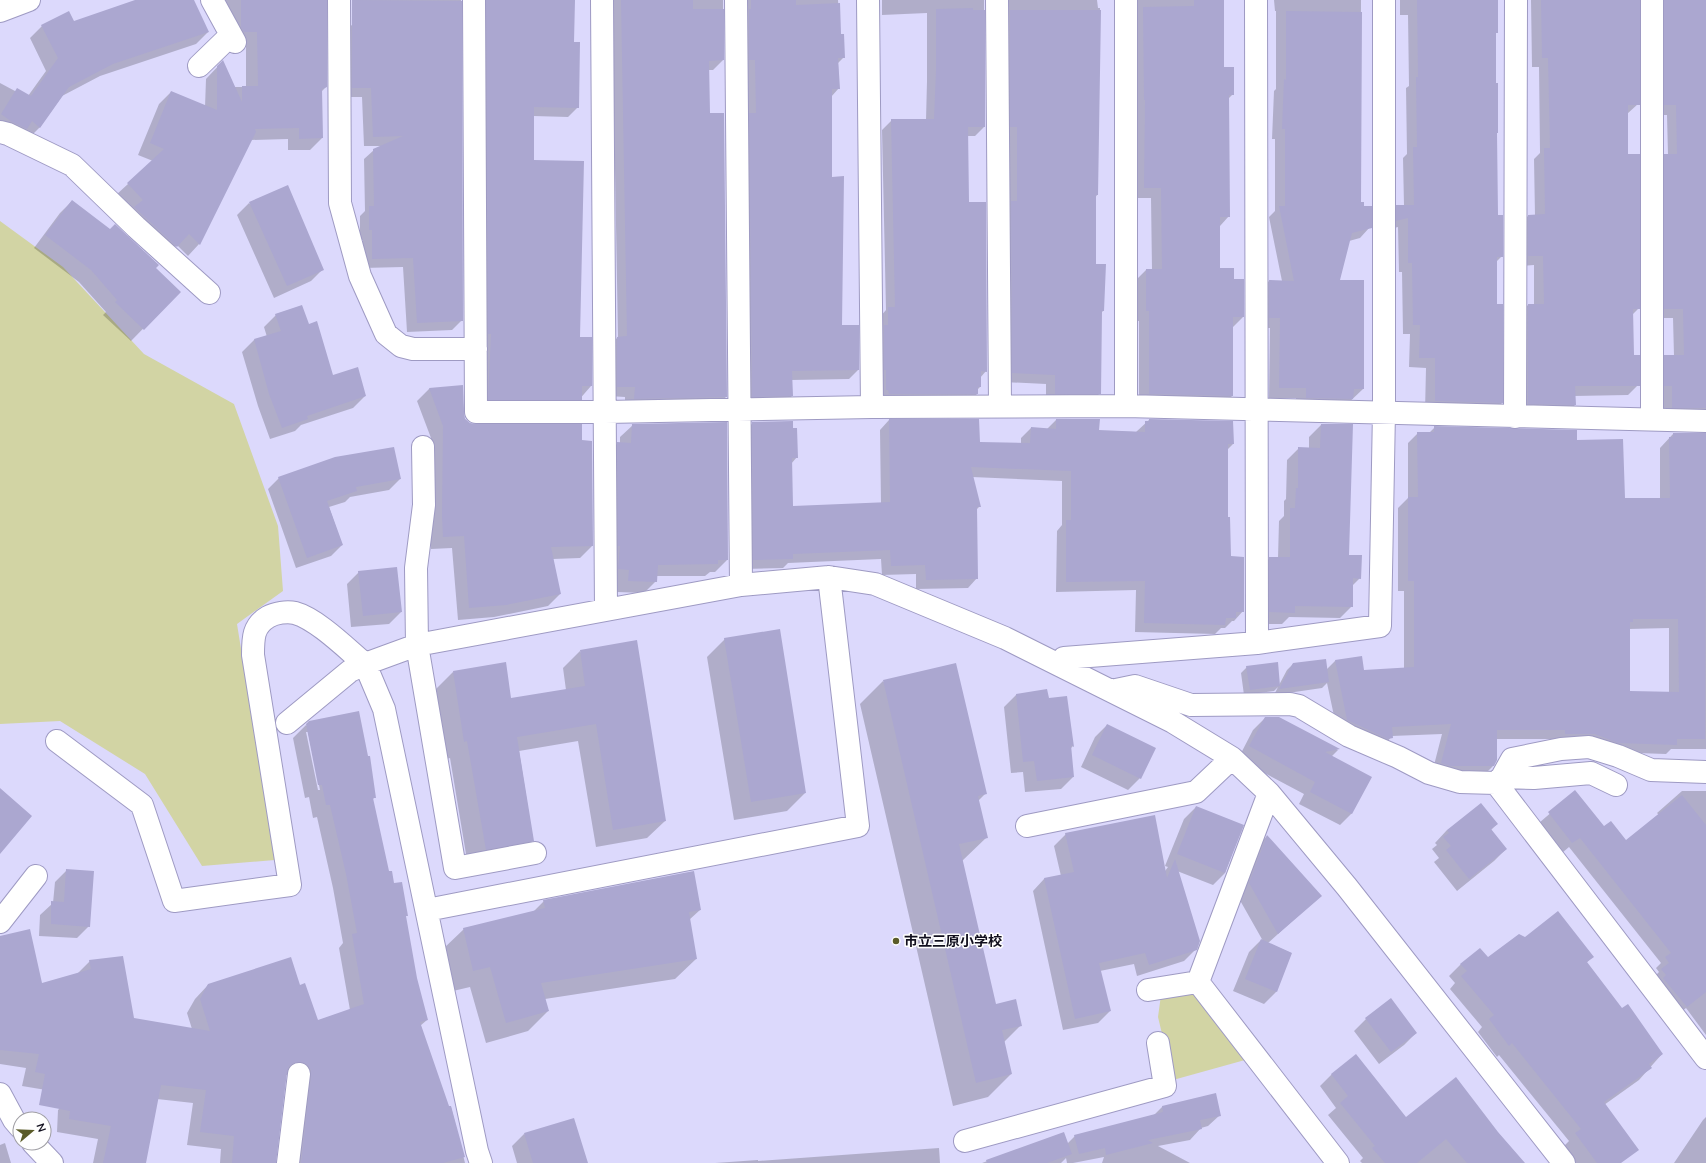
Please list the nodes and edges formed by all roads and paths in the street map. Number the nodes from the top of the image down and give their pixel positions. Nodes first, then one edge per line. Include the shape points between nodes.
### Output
1 (29, 0) edge
2 (212, 0) edge
3 (339, 0) edge
4 (474, 0) edge
5 (602, 0) edge
6 (736, 0) edge
7 (868, 0) edge
8 (997, 0) edge
9 (1126, 0) edge
10 (1256, 0) edge
11 (1384, 0) edge
12 (1516, 0) edge
13 (1652, 0) edge
14 (0, 11) edge
15 (199, 66) dead end
16 (0, 132) edge
17 (209, 293) dead end
18 (476, 349) junction
19 (1000, 406) junction
20 (1126, 406) junction
21 (872, 407) junction
22 (1257, 408) junction
23 (739, 409) junction
24 (1384, 411) junction
25 (606, 412) junction
26 (1515, 417) junction
27 (1652, 418) junction
28 (1706, 421) edge
29 (423, 446) dead end
30 (828, 577) junction
31 (741, 585) junction
32 (606, 609) junction
33 (1258, 643) junction
34 (417, 645) junction
35 (366, 664) junction
36 (1061, 666) junction
37 (1111, 691) junction
38 (287, 723) dead end
39 (56, 741) dead end
40 (1232, 758) junction
41 (1706, 772) edge
42 (1499, 780) junction
43 (1616, 785) dead end
44 (1269, 793) junction
45 (1027, 826) dead end
46 (535, 853) dead end
47 (36, 876) dead end
48 (427, 910) junction
49 (0, 922) edge
50 (1198, 982) junction
51 (1148, 990) dead end
52 (1158, 1043) dead end
53 (1706, 1058) edge
54 (299, 1074) dead end
55 (0, 1094) edge
56 (12, 1114) edge
57 (966, 1141) dead end
58 (41, 1151) edge
59 (52, 1163) edge
60 (288, 1163) edge
61 (481, 1163) edge
62 (1338, 1163) edge
63 (1564, 1163) edge

1 - 14 street
2 - 15 street via 233,39
3 - 18 street via 340,203 360,276 386,334 401,346 413,350
4 - 18 street
5 - 25 street
6 - 23 street
7 - 21 street
8 - 19 street
9 - 20 street
10 - 22 street
11 - 24 street
12 - 26 street
13 - 27 street
16 - 17 street via 72,165
18 - 25 street via 476,412
19 - 20 street
19 - 21 street
20 - 22 street
21 - 23 street
22 - 24 street
22 - 33 street
23 - 25 street
23 - 31 street
24 - 26 street
24 - 33 street via 1380,626
25 - 32 street
26 - 27 street
27 - 28 street
29 - 34 street via 424,505 416,568
30 - 31 street
30 - 36 street via 875,584 1005,638
30 - 48 street via 858,826
31 - 32 street
32 - 34 street
33 - 36 street via 1064,658
34 - 35 street
34 - 46 street via 455,868
35 - 38 street via 350,671
35 - 39 street via 321,627 295,613 282,612 270,616 255,630 254,655 290,885 174,901 142,805
35 - 48 street via 384,709
36 - 37 street
37 - 40 street via 1173,722
37 - 42 street via 1135,686 1191,705 1300,706 1349,736 1429,773 1460,782
40 - 44 street
40 - 45 street via 1196,792
41 - 42 street via 1651,770 1618,756 1589,748 1561,748 1512,759
42 - 43 street via 1591,773
42 - 53 street
44 - 50 street
44 - 63 street via 1347,887
47 - 49 street
48 - 61 street
50 - 51 street
50 - 62 street
52 - 57 street via 1165,1086
54 - 60 street
55 - 56 street
58 - 59 street

